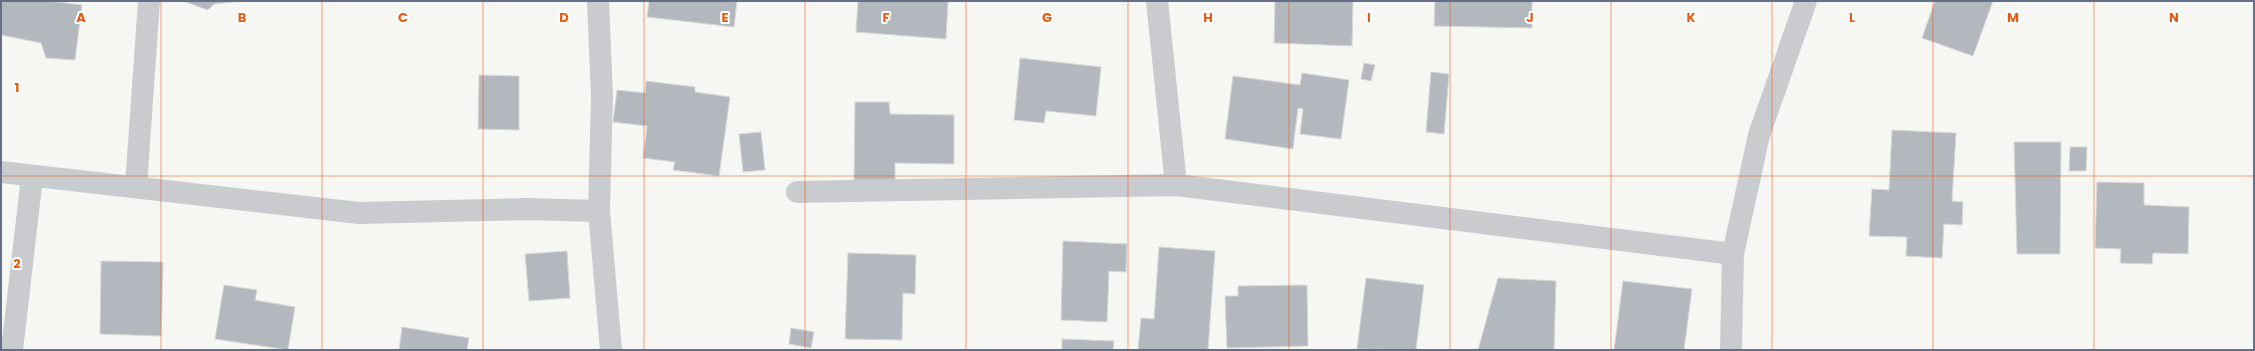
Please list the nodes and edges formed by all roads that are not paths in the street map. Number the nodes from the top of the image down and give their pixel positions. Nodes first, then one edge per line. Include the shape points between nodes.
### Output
1 (149, 1) edge
2 (598, 1) edge
3 (1157, 1) edge
4 (1806, 1) edge
5 (1, 172) edge
6 (32, 177) junction
7 (1176, 185) junction
8 (136, 186) junction
9 (797, 192) dead end
10 (599, 211) junction
11 (1733, 254) junction
12 (12, 350) edge
13 (611, 350) edge
14 (1731, 350) edge

1 - 8 street
2 - 10 street via 602,96
3 - 7 street
4 - 11 street via 1759,135
5 - 6 street
6 - 8 street
6 - 12 street
7 - 9 street
7 - 11 street
8 - 10 street via 359,214 526,209
10 - 13 street
11 - 14 street

